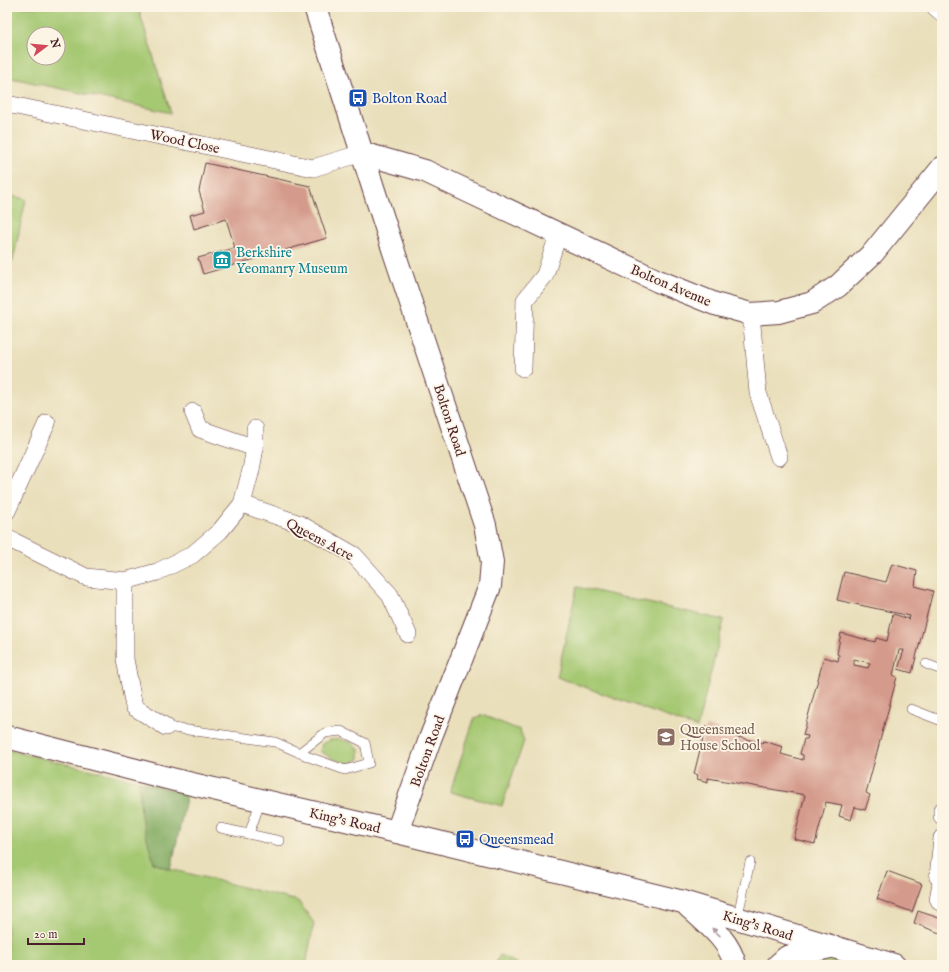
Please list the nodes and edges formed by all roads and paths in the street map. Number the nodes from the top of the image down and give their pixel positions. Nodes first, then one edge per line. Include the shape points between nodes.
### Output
1 (315, 7) edge
2 (935, 7) edge
3 (942, 13) edge
4 (7, 104) edge
5 (362, 153) junction
6 (942, 168) edge
7 (558, 234) junction
8 (751, 314) junction
9 (523, 368) dead end
10 (193, 412) dead end
11 (47, 423) dead end
12 (255, 429) dead end
13 (255, 448) junction
14 (779, 457) dead end
15 (242, 504) junction
16 (7, 511) edge
17 (7, 538) edge
18 (125, 581) junction
19 (408, 634) dead end
20 (926, 664) dead end
21 (942, 670) edge
22 (911, 709) dead end
23 (942, 721) edge
24 (166, 727) joint
25 (7, 737) edge
26 (299, 753) junction
27 (261, 800) junction
28 (942, 810) edge
29 (942, 816) edge
30 (221, 828) dead end
31 (397, 832) junction
32 (250, 834) junction
33 (942, 838) edge
34 (280, 841) dead end
35 (750, 862) dead end
36 (938, 877) joint
37 (684, 902) junction
38 (942, 907) edge
39 (737, 918) junction
40 (832, 947) junction
41 (735, 965) edge
42 (778, 965) edge
43 (894, 965) edge

1 - 5 street, Bolton Road
2 - 3 street
4 - 5 street, Wood Close via 313,168
5 - 7 street, Bolton Avenue via 425,172
5 - 31 street, Bolton Road via 485,525 492,562 490,586 430,739
6 - 8 street, Bolton Avenue via 873,253 838,286 812,302 779,312
7 - 8 street, Bolton Avenue via 658,281 715,304
7 - 9 street via 545,275 525,300
8 - 14 street via 758,393
10 - 13 street via 200,429
11 - 16 street
12 - 13 street
13 - 15 street
15 - 18 street via 220,531 192,555 157,572
15 - 19 street, Queens Acre via 300,524 354,555 390,595
17 - 18 street via 86,577
18 - 24 street via 125,659 134,707
20 - 21 lane
22 - 23 lane
24 - 26 lane via 275,742
25 - 27 street, King's Road
26 - 26 lane via 344,770 369,763 365,743 341,731 325,733
27 - 31 street, King's Road
27 - 32 lane
28 - 29 street
30 - 32 lane
31 - 37 street, King's Road
32 - 34 lane
33 - 36 street
35 - 39 lane
36 - 38 lane via 934,899 937,905
37 - 39 street, King's Road
41 -> 37 street, King's Road via 723,938
39 - 40 street, King's Road
40 - 42 street via 787,957
40 - 43 street, King's Road

